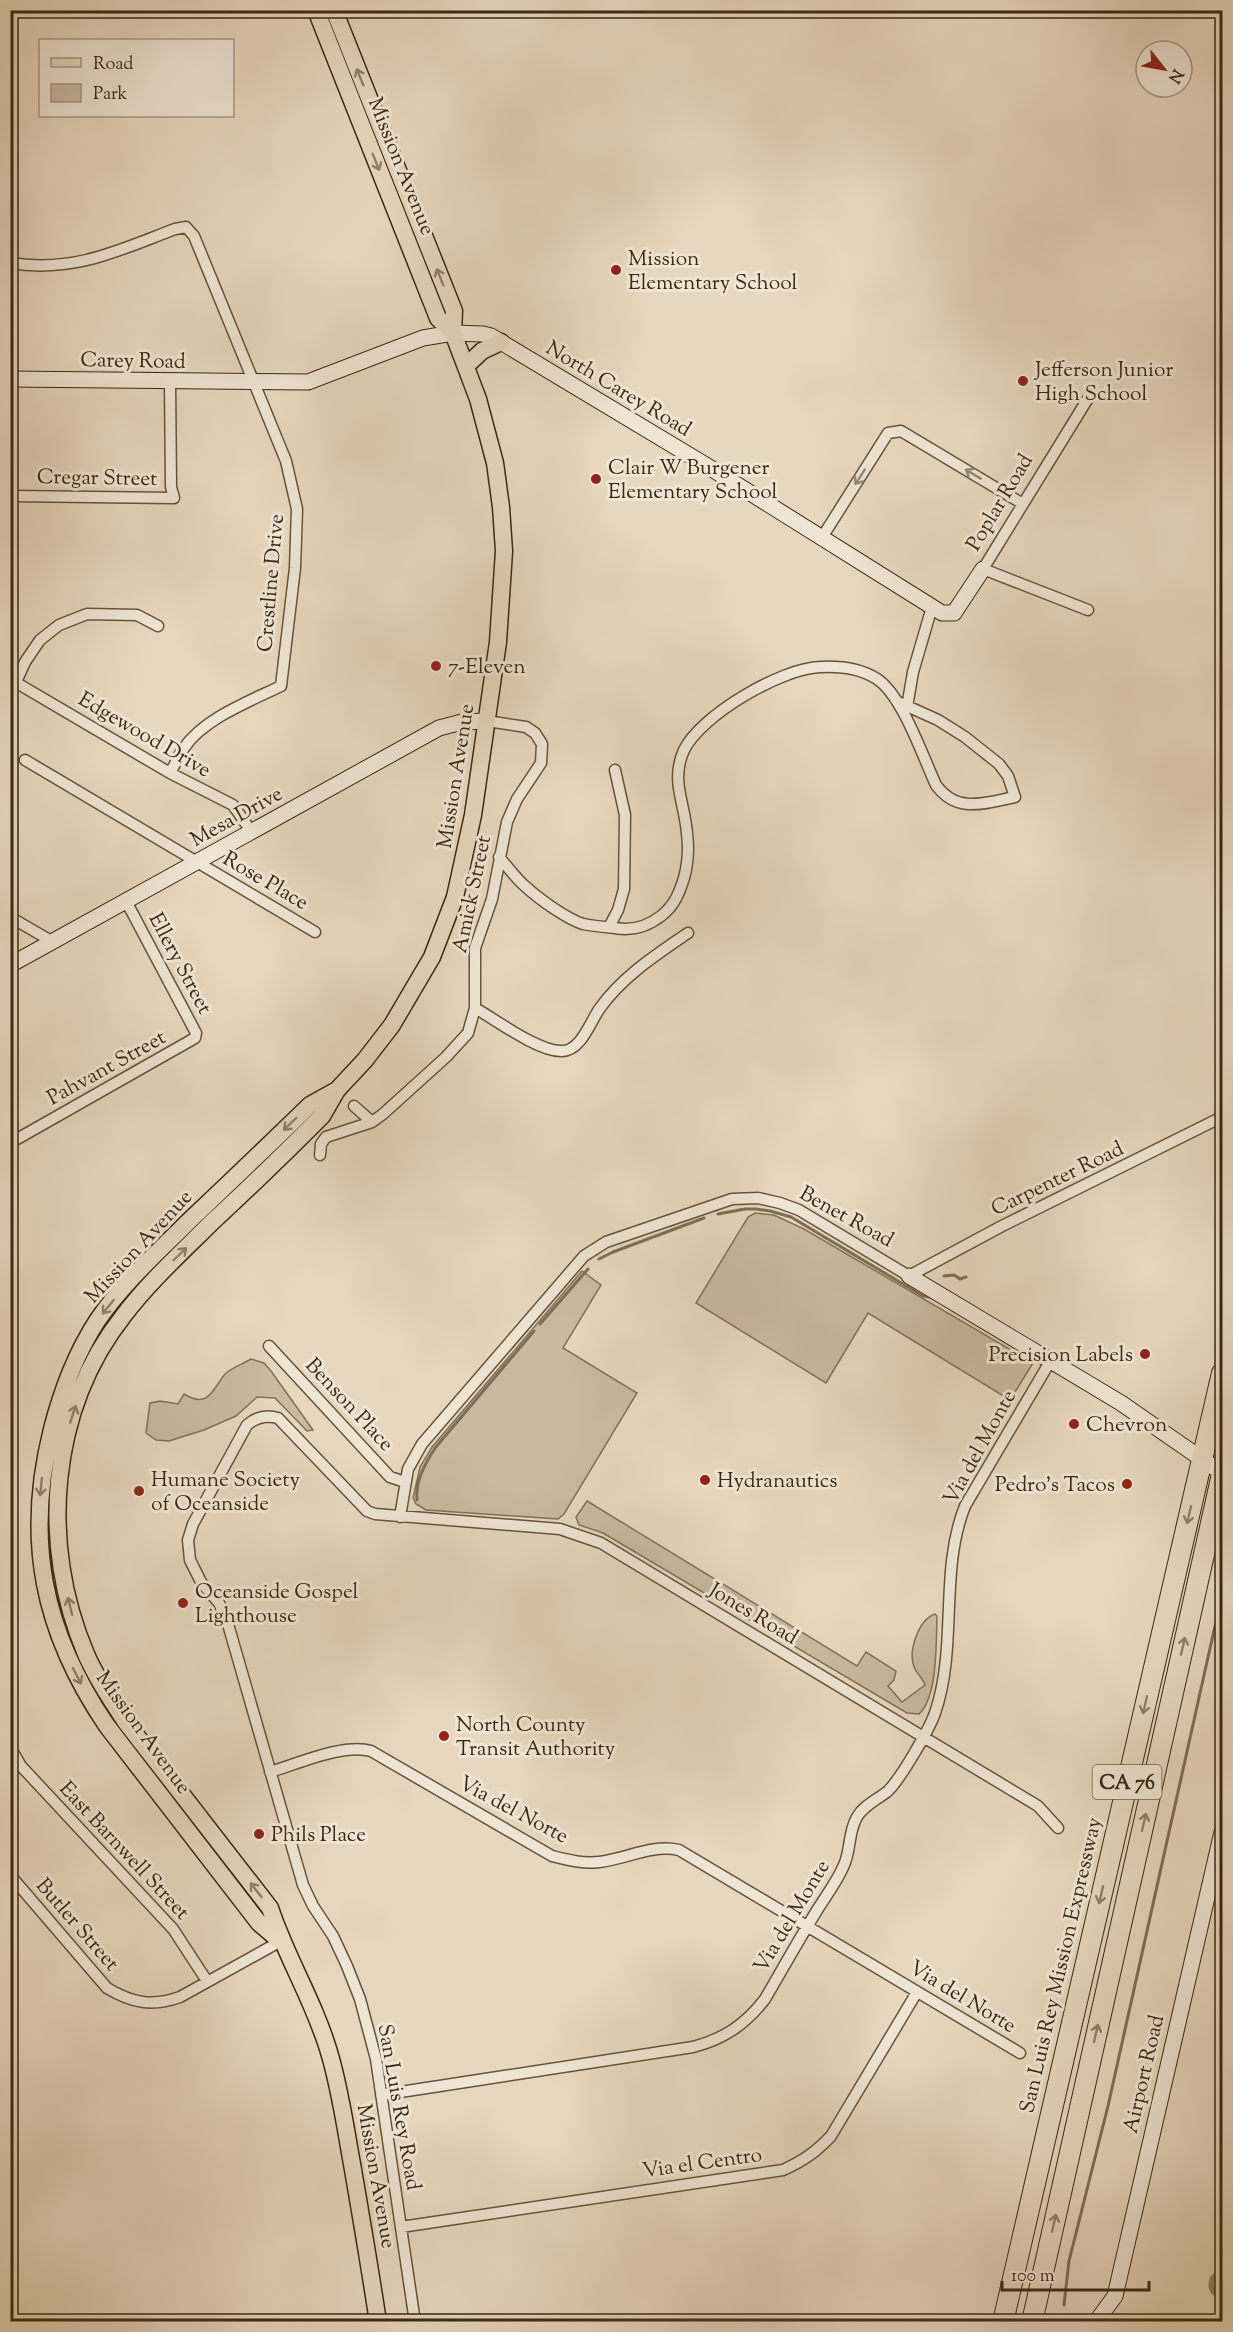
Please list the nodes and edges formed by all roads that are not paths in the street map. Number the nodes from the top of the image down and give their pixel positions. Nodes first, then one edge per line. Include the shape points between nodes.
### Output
1 (316, 10) edge
2 (334, 10) edge
3 (10, 263) edge
4 (453, 333) junction
5 (501, 342) junction
6 (466, 366) junction
7 (10, 379) edge
8 (170, 382) junction
9 (255, 382) junction
10 (1092, 392) dead end
11 (10, 496) edge
12 (1023, 504) junction
13 (821, 539) junction
14 (983, 569) junction
15 (932, 607) junction
16 (1088, 610) dead end
17 (158, 626) dead end
18 (13, 680) edge
19 (903, 705) junction
20 (487, 722) junction
21 (25, 760) dead end
22 (615, 770) dead end
23 (170, 773) junction
24 (251, 831) junction
25 (499, 857) junction
26 (196, 862) junction
27 (126, 901) junction
28 (10, 917) edge
29 (609, 927) junction
30 (315, 932) dead end
31 (688, 933) dead end
32 (53, 942) junction
33 (10, 965) edge
34 (475, 1008) junction
35 (189, 1043) joint
36 (354, 1106) dead end
37 (1222, 1117) edge
38 (372, 1122) junction
39 (10, 1143) edge
40 (320, 1155) dead end
41 (909, 1276) junction
42 (269, 1346) dead end
43 (1051, 1360) junction
44 (1222, 1374) edge
45 (1202, 1458) junction
46 (1222, 1474) edge
47 (405, 1482) junction
48 (400, 1517) junction
49 (922, 1737) junction
50 (10, 1747) edge
51 (270, 1772) junction
52 (1058, 1827) dead end
53 (1222, 1832) edge
54 (10, 1875) edge
55 (808, 1926) junction
56 (281, 1941) junction
57 (207, 1981) junction
58 (917, 1992) junction
59 (1020, 2053) dead end
60 (381, 2095) junction
61 (401, 2227) junction
62 (378, 2322) edge
63 (415, 2322) edge
64 (1003, 2322) edge
65 (1032, 2322) edge
66 (1096, 2322) edge

1 -> 4 main road, Mission Avenue via 437,316
4 -> 2 main road, Mission Avenue via 454,311
3 - 9 street, Crestline Drive via 55,266 94,260 186,227 194,236
4 - 5 street, North Carey Road via 483,334
4 - 6 main road, Mission Avenue
4 - 9 street, North Carey Road via 423,338 308,382
5 - 6 main road via 482,351
5 - 13 street, North Carey Road
6 - 20 main road, Mission Avenue via 490,443 503,528 503,594
7 - 8 street, Carey Road
8 - 9 street, Carey Road
8 - 11 street, Cregar Street via 174,498
9 - 23 street, Crestline Drive via 286,461 297,509 295,568 281,686 199,731
10 - 12 street, Poplar Road
12 -> 13 street via 894,430 886,435
12 - 14 street, Poplar Road
13 - 15 street, North Carey Road
14 - 15 street, Poplar Road via 954,613 942,613
14 - 16 street
15 - 19 street
17 - 18 street via 137,615 87,614 59,625 40,640
18 - 23 street, Edgewood Drive
19 - 19 street via 936,785 944,795 961,804 1015,797 999,764 938,720
19 - 29 street via 879,680 857,669 819,667 788,674 742,696 716,715 691,738 678,767 688,861 679,895 669,910 651,924 628,930
20 - 24 street, Mesa Drive via 462,722 440,728
20 - 25 street, Amick Street via 526,727 535,733 543,749 542,763 517,799 507,822
20 - 56 main road, Mission Avenue via 465,857 440,937 420,979 392,1024 337,1090 322,1116 151,1281 122,1316 98,1352 72,1416 61,1459 56,1501 61,1571 91,1664 125,1720 270,1908
21 - 26 street, Rose Place
22 - 29 street via 625,815 624,889
23 - 24 street, Edgewood Drive via 233,805
24 - 26 street, Mesa Drive
25 - 29 street via 525,887 567,915 582,923
25 - 34 street, Amick Street via 492,899 475,948
26 - 27 street, Mesa Drive
26 - 30 street, Rose Place
27 - 32 street, Mesa Drive
27 - 35 street, Ellery Street via 196,1033
28 - 32 street
31 - 34 street via 633,973 600,1008 576,1046 563,1051 542,1047
32 - 33 street, Mesa Drive
34 - 38 street, Amick Street via 468,1033 461,1041
35 - 39 street, Pahvant Street
36 - 38 street
37 - 41 street, Carpenter Road
38 - 40 street, Amick Street via 326,1137
41 - 43 street, Benet Road
41 - 47 street, Benet Road via 799,1210 758,1198 732,1199 606,1242 584,1256 422,1444
42 - 47 street, Benson Place via 390,1477
43 - 45 street, Benet Road
43 - 49 street, Via del Monte via 960,1518 941,1695
44 - 45 highway, San Luis Rey Mission Expressway / CA 76
45 - 46 street, Benet Road
45 -> 64 highway, San Luis Rey Mission Expressway / CA 76
65 -> 46 highway, CA 76
47 - 48 street, Benet Road
48 - 49 street, Jones Road via 560,1529 601,1543
48 - 51 street, San Luis Rey Road via 367,1511 278,1418 270,1416 247,1425 193,1524 188,1540 190,1560 228,1624
49 - 52 street, Jones Road via 1038,1806
49 - 55 street, Via del Monte via 888,1791 857,1816 845,1864
50 - 57 street, East Barnwell Street via 21,1766 173,1929
51 - 55 street, Via del Norte via 344,1750 363,1749 552,1856 581,1863 663,1847 679,1850
51 - 60 street, San Luis Rey Road via 303,1885 333,1936 360,1999
53 - 66 street, Airport Road via 1114,2296
54 - 57 street, Butler Street via 107,1988 120,1996 144,2004 164,2003
55 - 58 street, Via del Norte
55 - 60 street, Via del Monte via 755,2012 714,2042
56 - 57 street, Butler Street
56 - 62 main road, Mission Avenue via 312,2003 334,2073
58 - 59 street, Via del Norte
58 - 61 street, Via el Centro via 831,2136 805,2160 783,2170
60 - 61 street, San Luis Rey Road
61 - 63 street, San Luis Rey Road

